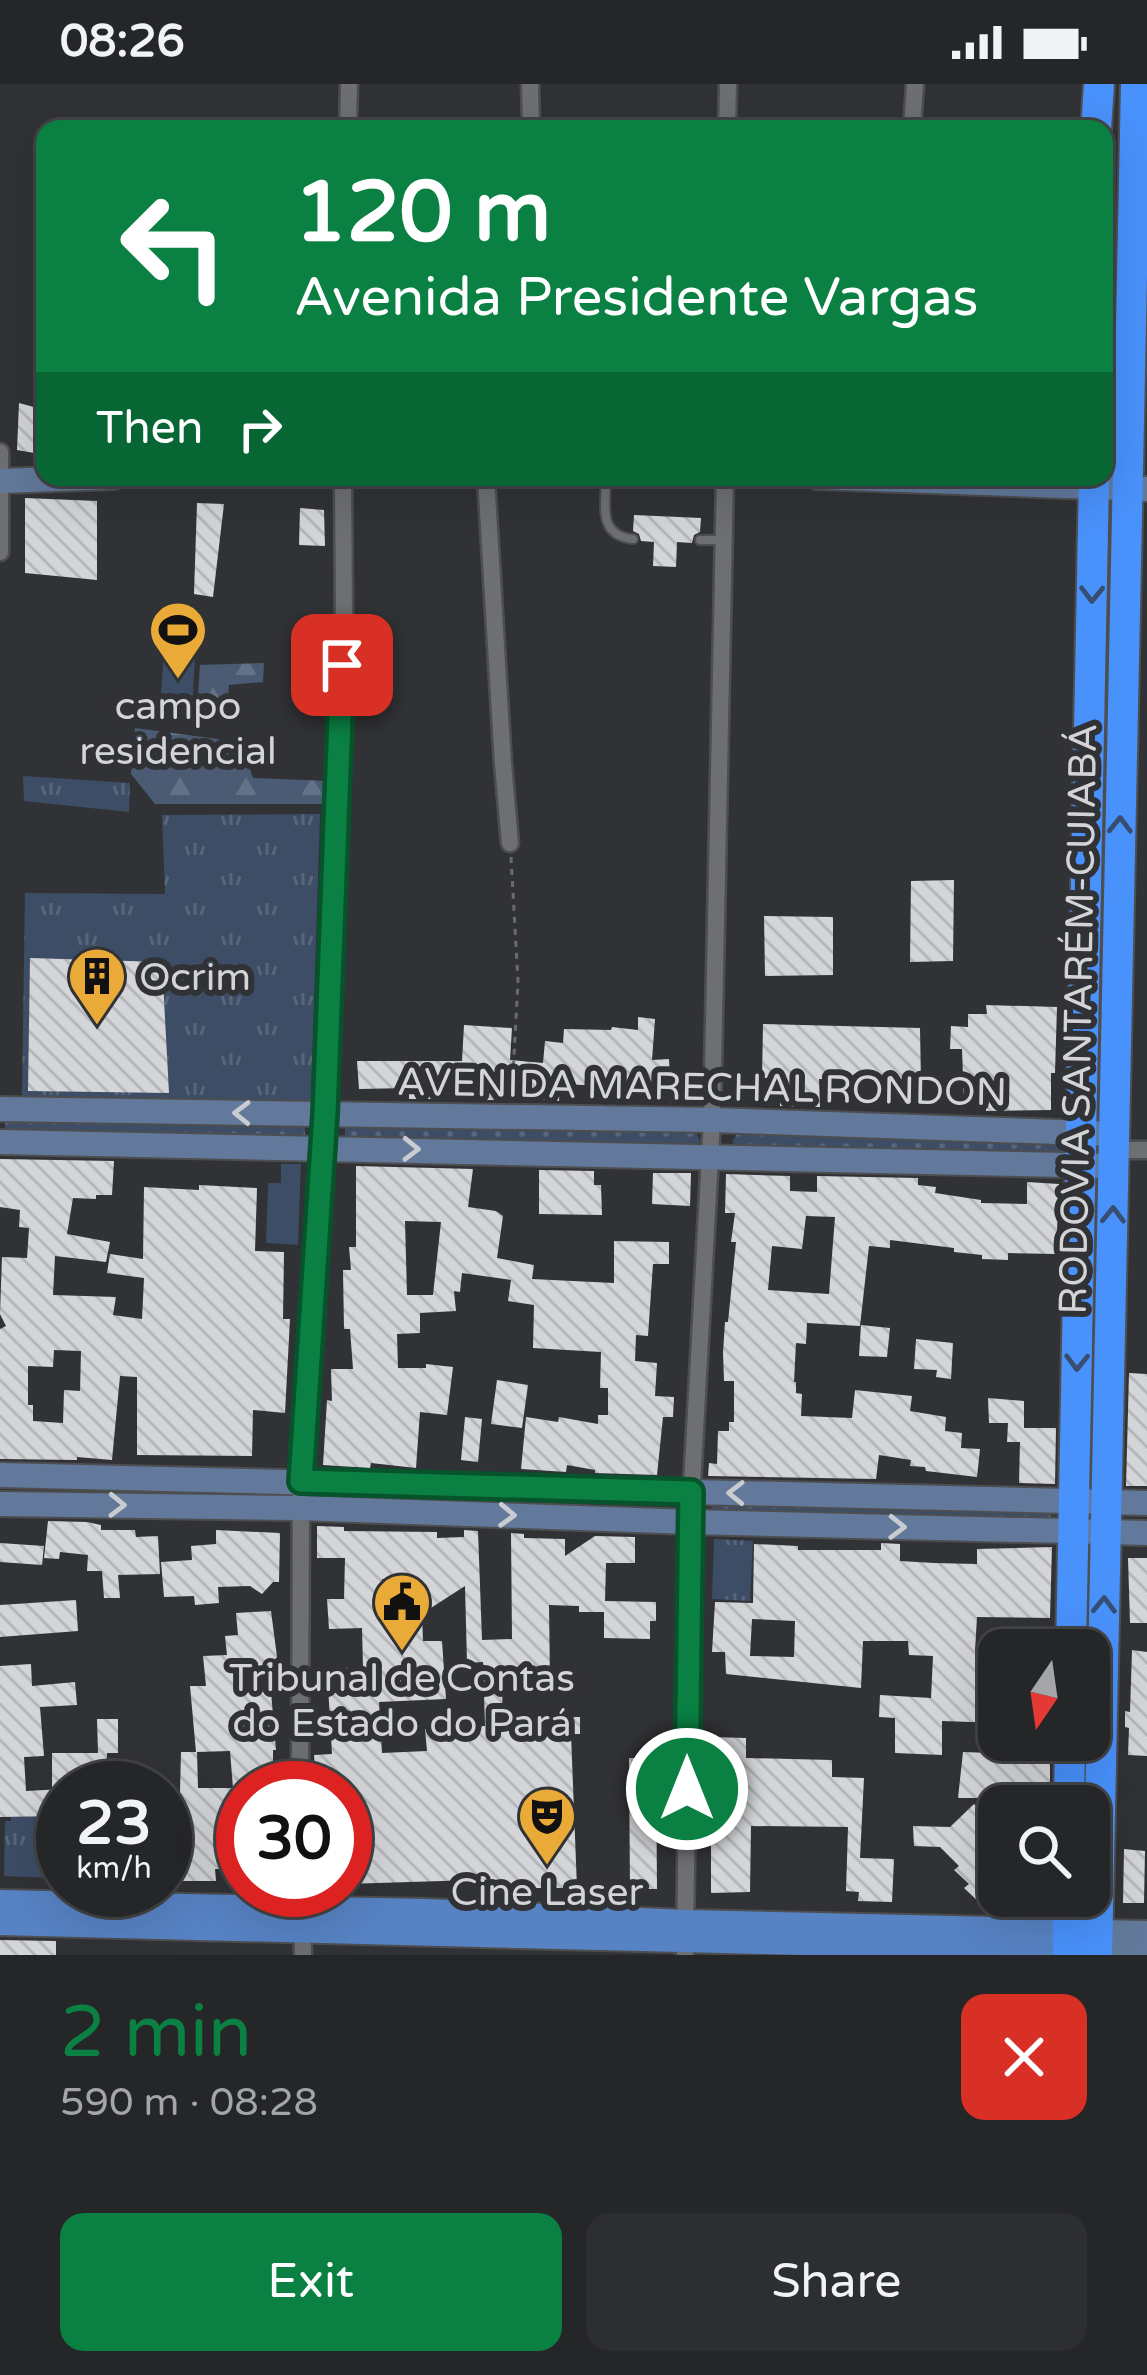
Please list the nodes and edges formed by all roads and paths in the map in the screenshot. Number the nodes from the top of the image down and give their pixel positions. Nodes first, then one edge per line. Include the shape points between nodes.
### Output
1 (349, 84) edge
2 (530, 84) edge
3 (728, 84) edge
4 (915, 84) edge
5 (1100, 84) edge
6 (1136, 84) edge
7 (348, 120) edge
8 (531, 120) edge
9 (728, 120) edge
10 (913, 120) edge
11 (1097, 120) edge
12 (0, 452) edge
13 (36, 480) edge
14 (0, 481) edge
15 (343, 486) edge
16 (486, 486) edge
17 (606, 486) edge
18 (724, 486) edge
19 (1094, 486) edge
20 (1136, 489) edge
21 (633, 539) dead end
22 (700, 540) dead end
23 (723, 540) junction
24 (0, 552) edge
25 (510, 843) joint
26 (0, 1108) edge
27 (325, 1114) junction
28 (510, 1118) junction
29 (712, 1120) junction
30 (1082, 1131) junction
31 (0, 1142) edge
32 (323, 1147) junction
33 (1114, 1150) junction
34 (1147, 1150) edge
35 (710, 1156) junction
36 (1082, 1164) junction
37 (0, 1475) edge
38 (301, 1481) junction
39 (691, 1492) junction
40 (1074, 1500) junction
41 (1147, 1503) edge
42 (0, 1504) edge
43 (300, 1508) junction
44 (1106, 1517) junction
45 (690, 1522) junction
46 (1073, 1531) junction
47 (1147, 1533) edge
48 (1072, 1629) edge
49 (300, 1761) edge
50 (0, 1902) edge
51 (1074, 1917) edge
52 (302, 1921) edge
53 (0, 1923) edge
54 (1147, 1933) edge
55 (686, 1939) edge
56 (1083, 1946) edge
57 (1147, 1952) edge

1 - 7 street
2 - 8 street
3 - 9 street
4 - 10 street
5 - 11 highway
6 - 20 highway, RODOVIA SANTARÉM-CUIABÁ
12 - 14 street
13 - 14 street
14 - 24 street
15 - 27 street
16 - 25 street
17 - 21 lane via 608,527
18 - 23 street
19 -> 30 highway, RODOVIA SANTARÉM-CUIABÁ
33 -> 20 highway, RODOVIA SANTARÉM-CUIABÁ
22 - 23 lane
23 - 29 street
25 - 28 path via 518,981
27 -> 26 street, AVENIDA MARECHAL RONDON
27 - 28 street, AVENIDA MARECHAL RONDON
27 - 32 street
28 - 29 street, AVENIDA MARECHAL RONDON
29 - 30 street, AVENIDA MARECHAL RONDON
29 - 35 street
30 - 33 street, AVENIDA MARECHAL RONDON
30 - 36 highway, RODOVIA SANTARÉM-CUIABÁ
31 - 32 street, AVENIDA MARECHAL RONDON
32 -> 35 street, AVENIDA MARECHAL RONDON
32 - 38 street
33 - 34 street, AVENIDA MARECHAL RONDON
33 - 36 street, AVENIDA MARECHAL RONDON
44 -> 33 highway, RODOVIA SANTARÉM-CUIABÁ
35 - 36 street, AVENIDA MARECHAL RONDON
35 - 39 street
36 -> 40 highway, RODOVIA SANTARÉM-CUIABÁ
37 - 38 street
38 - 39 street
38 - 43 street
40 -> 39 street
39 - 45 street
40 - 44 street
40 - 46 highway, RODOVIA SANTARÉM-CUIABÁ
41 - 44 street
42 -> 43 street
43 -> 45 street
43 - 49 street
44 - 46 street
44 - 47 street
56 -> 44 highway, RODOVIA SANTARÉM-CUIABÁ
45 -> 46 street
45 - 55 street
46 - 48 highway, RODOVIA SANTARÉM-CUIABÁ
50 - 52 main road
51 - 56 highway
52 - 53 main road
52 - 55 main road
54 - 56 street
55 - 56 main road
56 - 57 street

